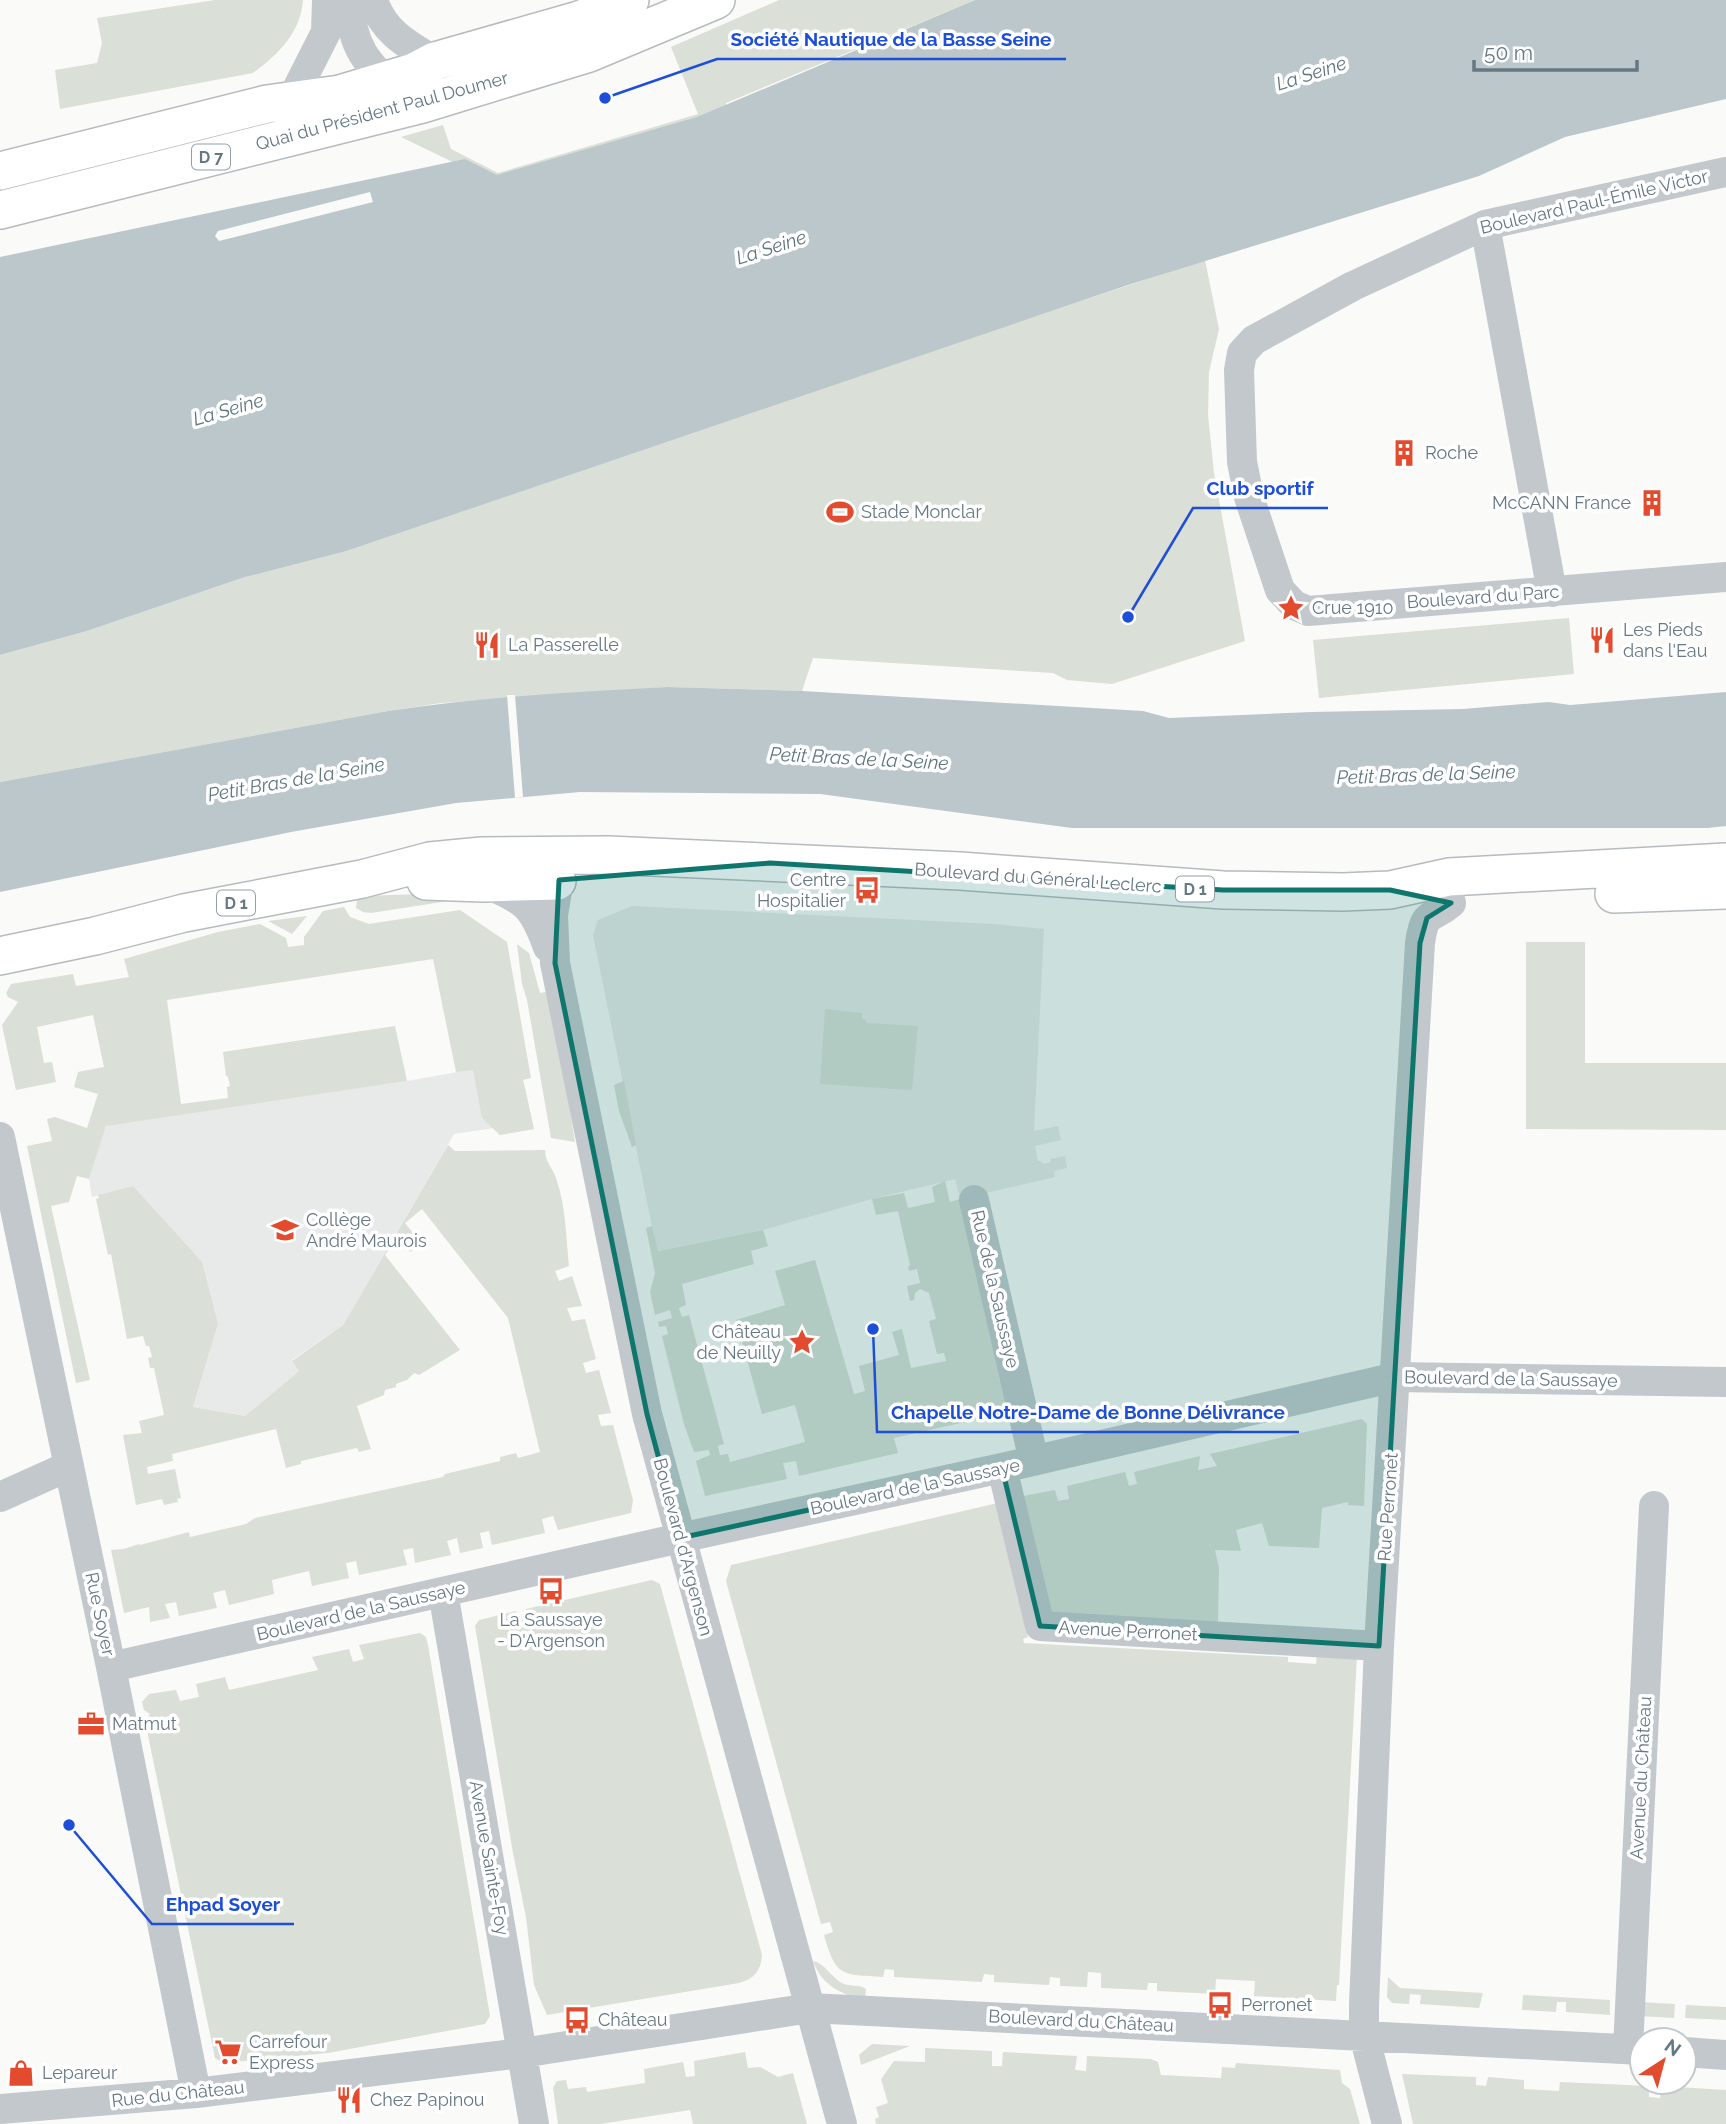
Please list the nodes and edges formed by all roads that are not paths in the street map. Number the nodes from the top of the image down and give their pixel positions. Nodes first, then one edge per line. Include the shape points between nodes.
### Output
1 (327, 0) edge
2 (349, 0) edge
3 (373, 0) edge
4 (630, 0) edge
5 (716, 0) edge
6 (435, 61) junction
7 (386, 80) junction
8 (292, 99) junction
9 (422, 104) junction
10 (0, 171) edge
11 (1726, 172) edge
12 (0, 210) edge
13 (1485, 225) junction
14 (1242, 353) joint
15 (1726, 577) edge
16 (1552, 592) junction
17 (590, 856) junction
18 (1726, 862) edge
19 (770, 863) junction
20 (362, 879) junction
21 (550, 881) junction
22 (483, 883) junction
23 (1390, 890) junction
24 (1726, 890) edge
25 (1451, 903) junction
26 (537, 918) junction
27 (0, 956) edge
28 (555, 963) junction
29 (0, 1136) edge
30 (974, 1200) dead end
31 (1396, 1377) junction
32 (1726, 1382) edge
33 (1034, 1461) junction
34 (69, 1466) junction
35 (1002, 1468) junction
36 (0, 1497) edge
37 (1654, 1506) dead end
38 (680, 1538) junction
39 (443, 1592) junction
40 (1379, 1646) junction
41 (111, 1667) junction
42 (810, 2008) junction
43 (1636, 2026) edge
44 (1364, 2035) junction
45 (1628, 2049) edge
46 (522, 2053) junction
47 (1698, 2053) edge
48 (1726, 2055) edge
49 (196, 2093) junction
50 (0, 2109) edge
51 (143, 2111) edge
52 (534, 2124) edge
53 (842, 2124) edge
54 (1387, 2124) edge

1 - 8 street via 326,32
2 - 7 street via 352,29 364,59
3 - 6 street via 380,18 401,42
4 - 6 main road, Quai du Président Paul Doumer / D 7 via 579,20
5 - 9 main road, Quai du Président Paul Doumer / D 7 via 589,53
6 - 7 main road, Quai du Président Paul Doumer / D 7
7 - 8 main road, Quai du Président Paul Doumer / D 7 via 317,99
7 - 9 street
8 - 10 main road, Quai du Président Paul Doumer / D 7
9 - 12 main road, Quai du Président Paul Doumer / D 7
11 - 13 street, Boulevard Paul-Émile Victor
13 - 14 street, Boulevard Paul-Émile Victor via 1353,286 1254,340
13 - 16 street
14 - 16 street, Boulevard du Parc via 1242,462 1249,497 1280,590 1294,605 1308,611
15 - 16 street, Boulevard du Parc
17 - 19 main road, Boulevard du Général Leclerc / D 1
17 - 20 main road, Boulevard du Général Leclerc / D 1 via 430,861
17 - 21 street via 554,868
18 - 23 main road, Boulevard du Général Leclerc / D 1 via 1449,877
19 - 21 main road, Boulevard du Général Leclerc / D 1
19 - 23 main road, Boulevard du Général Leclerc / D 1 via 1223,890
20 - 22 main road, Boulevard du Général Leclerc / D 1
20 - 27 main road, Boulevard du Général Leclerc / D 1 via 184,913
21 - 22 main road, Boulevard du Général Leclerc / D 1
21 - 26 street, Boulevard d'Argenson
21 - 28 street, Boulevard d'Argenson
22 - 26 street, Boulevard d'Argenson via 514,895
23 - 25 main road, Boulevard du Général Leclerc / D 1
24 - 25 main road, Boulevard du Général Leclerc / D 1
25 - 31 street, Rue Perronet via 1427,918 1420,943
26 - 28 street, Boulevard d'Argenson
28 - 38 street, Boulevard d'Argenson via 647,1414
29 - 34 street, Rue Soyer
30 - 33 street, Rue de la Saussaye
31 - 32 street, Boulevard de la Saussaye
31 - 33 street, Boulevard de la Saussaye
31 - 40 street, Rue Perronet
33 - 35 street, Boulevard de la Saussaye
34 - 36 street
34 - 41 street, Rue Soyer
35 - 38 street, Boulevard de la Saussaye
35 - 40 street, Avenue Perronet via 1040,1626
37 - 43 street, Avenue du Château
38 - 39 street, Boulevard de la Saussaye
38 - 42 street, Boulevard d'Argenson
39 - 41 street, Boulevard de la Saussaye
39 - 46 street, Avenue Sainte-Foy
40 - 44 street, Rue Perronet
41 - 49 street, Rue Soyer
42 - 44 street, Boulevard du Château
42 - 46 street, Boulevard du Château
42 - 53 street, Boulevard d'Argenson
44 - 45 street, Boulevard du Château
44 - 54 street, Rue Perronet
46 - 49 street, Rue du Château
46 - 52 street, Avenue Sainte-Foy
47 - 48 street
49 - 51 street, Rue du Château
50 - 51 street, Rue du Château

